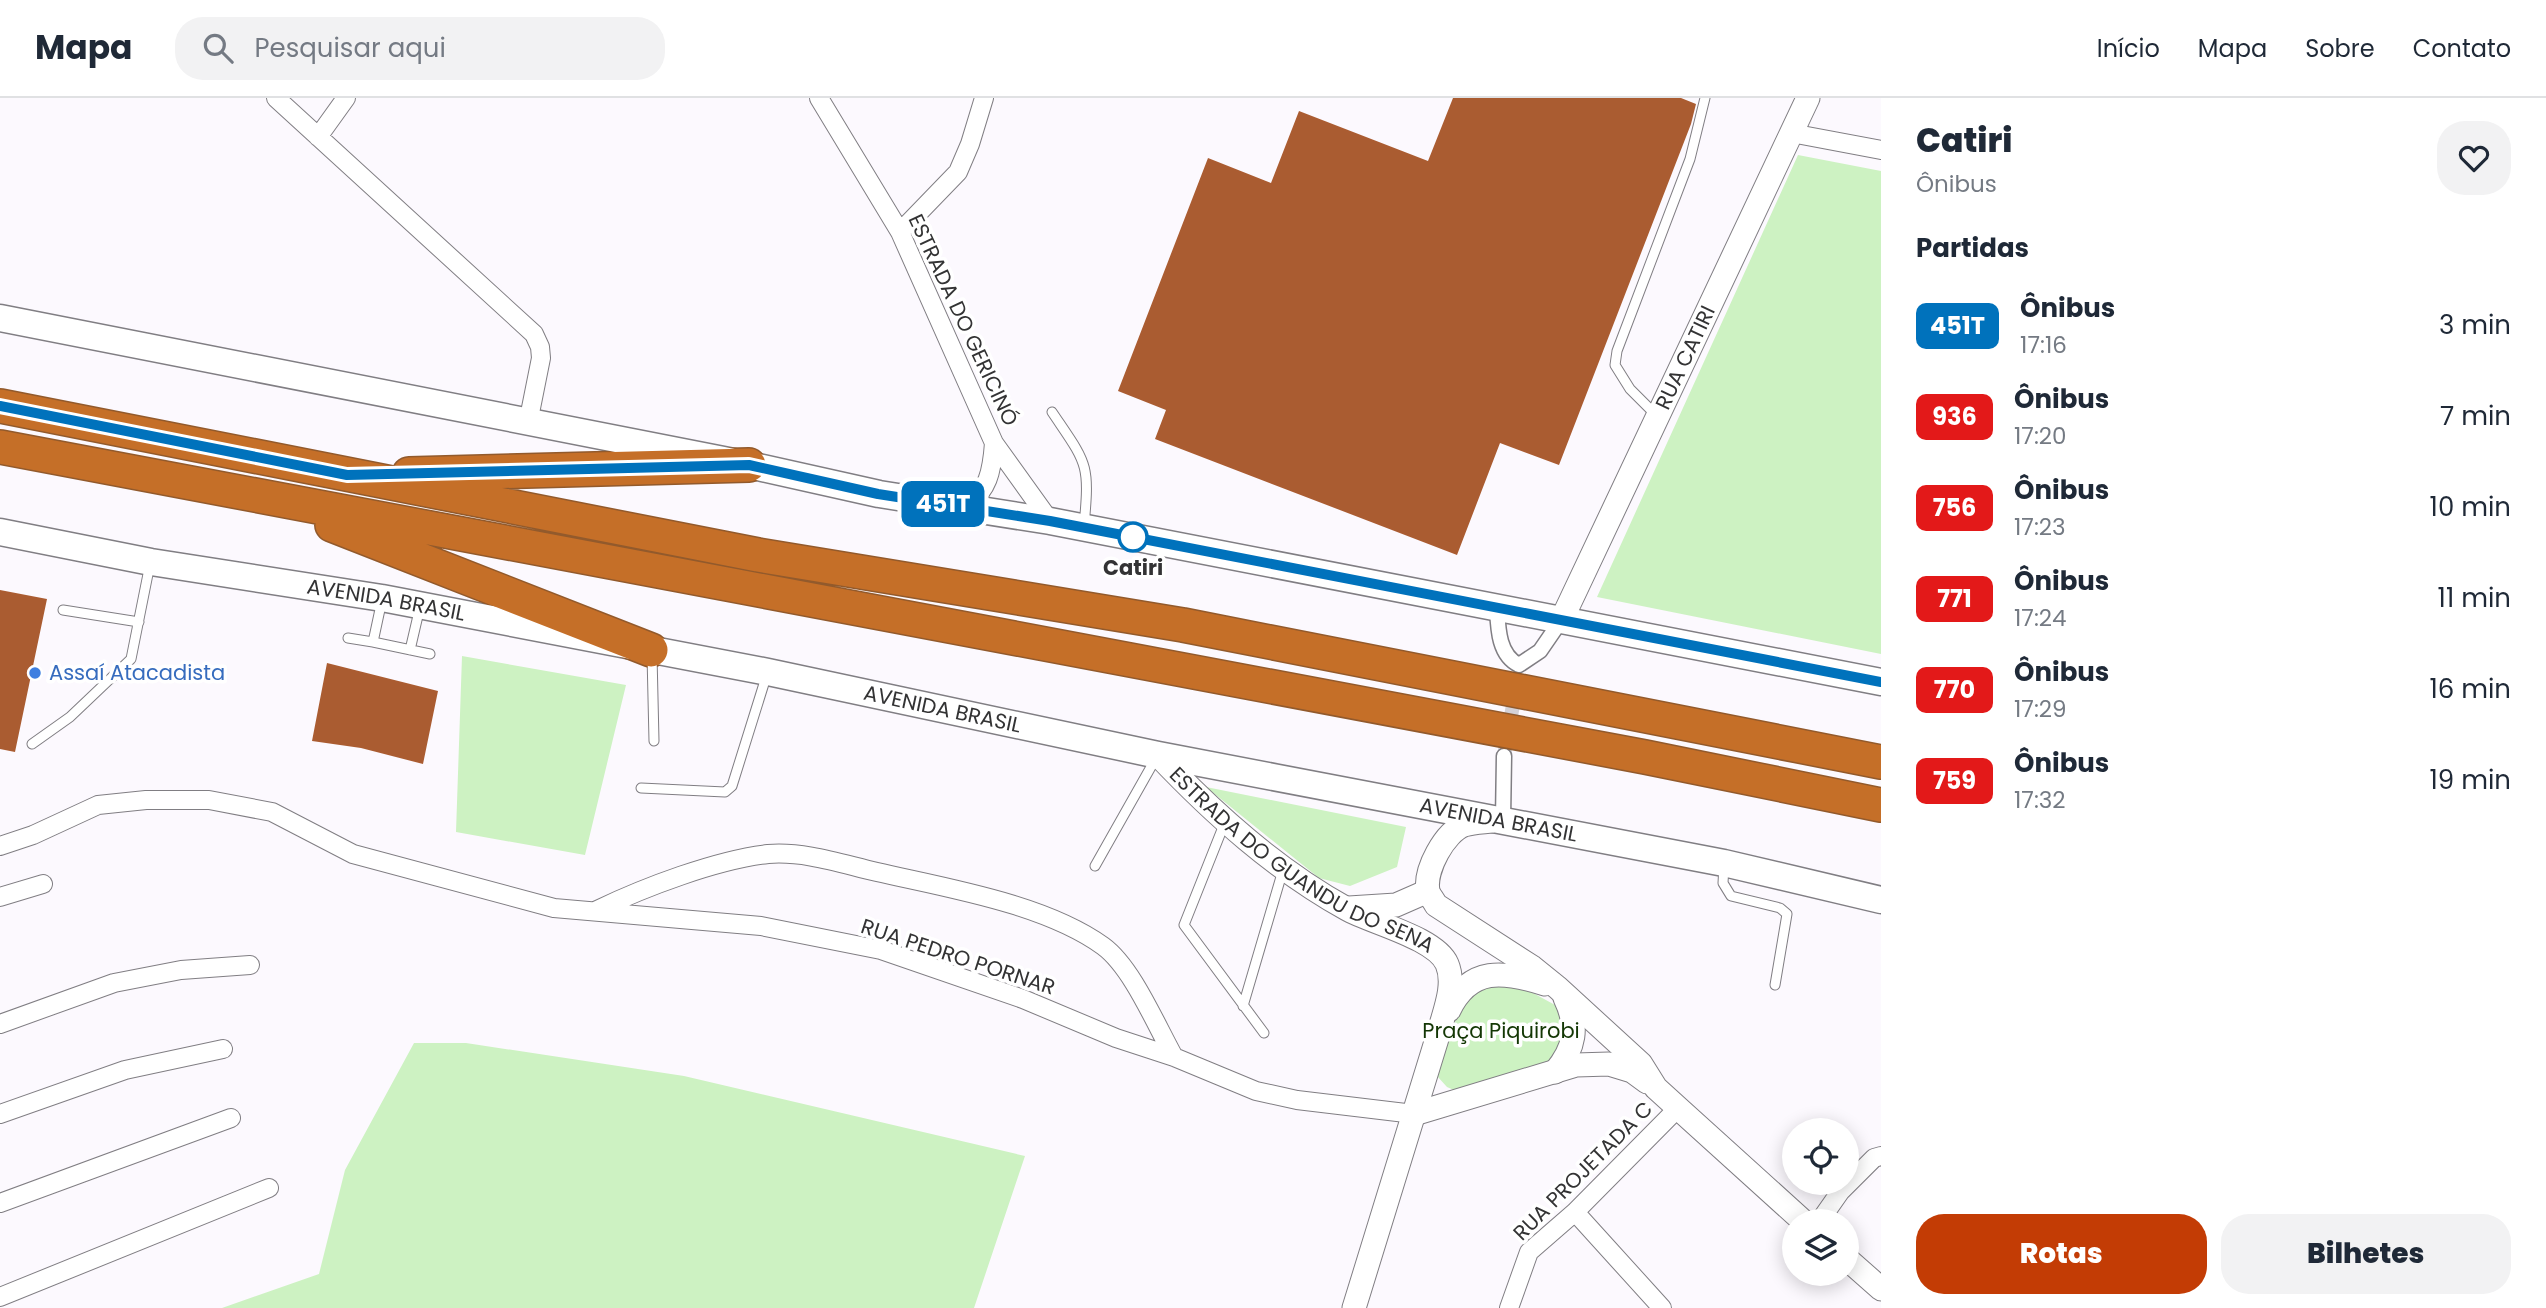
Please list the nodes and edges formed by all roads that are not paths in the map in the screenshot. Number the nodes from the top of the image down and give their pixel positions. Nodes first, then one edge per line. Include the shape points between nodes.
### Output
1 (276, 98) edge
2 (346, 98) edge
3 (819, 98) edge
4 (984, 98) edge
5 (1705, 98) edge
6 (1808, 98) edge
7 (1791, 133) junction
8 (318, 136) junction
9 (1881, 150) edge
10 (900, 232) junction
11 (0, 318) edge
12 (0, 406) edge
13 (1052, 412) dead end
14 (1657, 417) junction
15 (528, 423) junction
16 (994, 443) junction
17 (0, 447) edge
18 (749, 465) junction
19 (347, 475) junction
20 (258, 496) junction
21 (963, 507) junction
22 (1050, 521) junction
23 (1083, 528) junction
24 (0, 532) edge
25 (151, 562) junction
26 (382, 598) junction
27 (420, 605) junction
28 (1497, 607) junction
29 (63, 610) dead end
30 (1562, 619) junction
31 (139, 622) junction
32 (348, 638) dead end
33 (373, 642) junction
34 (410, 650) junction
35 (651, 650) junction
36 (430, 654) dead end
37 (768, 672) junction
38 (1881, 682) edge
39 (654, 741) dead end
40 (32, 744) dead end
41 (1158, 755) junction
42 (1504, 755) tunnel mouth
43 (1881, 762) edge
44 (641, 788) dead end
45 (1881, 805) edge
46 (1503, 820) junction
47 (1225, 822) junction
48 (0, 846) edge
49 (1724, 863) junction
50 (1095, 866) dead end
51 (1284, 869) junction
52 (43, 884) dead end
53 (1428, 891) junction
54 (0, 897) edge
55 (1881, 900) edge
56 (1346, 908) junction
57 (597, 910) junction
58 (250, 965) dead end
59 (1775, 985) dead end
60 (1561, 992) junction
61 (1243, 1006) junction
62 (0, 1024) edge
63 (1438, 1032) junction
64 (1264, 1033) dead end
65 (223, 1048) dead end
66 (1174, 1057) junction
67 (1429, 1064) junction
68 (1555, 1072) junction
69 (1656, 1088) junction
70 (1462, 1100) junction
71 (1678, 1108) junction
72 (0, 1114) edge
73 (1414, 1114) junction
74 (230, 1118) dead end
75 (1881, 1156) edge
76 (269, 1188) dead end
77 (0, 1203) edge
78 (1790, 1209) edge
79 (1828, 1209) edge
80 (1575, 1212) junction
81 (1859, 1270) edge
82 (1881, 1289) edge
83 (0, 1297) edge
84 (1354, 1308) edge
85 (1510, 1308) edge
86 (1662, 1308) edge

1 - 8 street
2 - 8 street
3 - 10 street, ESTRADA DO GERICINÓ
4 - 10 street via 958,172
5 - 14 lane via 1690,159 1616,358 1615,365 1630,389
6 - 7 street, RUA CATIRI
7 - 9 street
7 - 14 street, RUA CATIRI
8 - 15 street via 534,334 541,358
10 - 16 street, ESTRADA DO GERICINÓ
11 - 15 main road
12 - 19 highway
13 - 23 lane via 1087,467
14 - 30 street, RUA CATIRI
15 - 18 main road
16 - 21 street via 986,484 981,494
16 - 22 street, ESTRADA DO GERICINÓ
17 - 20 highway
18 - 19 highway
18 - 21 main road via 878,494
19 - 43 highway via 758,555 1184,625
20 - 35 highway
20 - 45 highway
21 - 22 main road
22 - 23 main road
23 - 28 main road
24 - 25 main road, AVENIDA BRASIL
25 - 26 main road, AVENIDA BRASIL
25 - 31 lane
26 - 27 main road, AVENIDA BRASIL
26 - 33 lane
27 - 34 lane
27 - 35 main road, AVENIDA BRASIL
28 - 30 main road
28 - 30 street via 1502,643 1518,671 1540,651
29 - 31 lane
30 - 38 main road
31 - 40 lane via 131,659 70,717
32 - 33 lane
33 - 34 lane
34 - 36 lane
35 - 37 main road, AVENIDA BRASIL
35 - 39 lane
37 - 41 main road, AVENIDA BRASIL
37 - 44 lane via 732,786 725,792
41 - 46 main road, AVENIDA BRASIL
41 - 47 street, ESTRADA DO GUANDU DO SENA
41 - 50 lane
42 - 46 street
46 - 49 main road, AVENIDA BRASIL
46 - 53 street via 1465,824 1453,831 1434,863
47 - 51 street, ESTRADA DO GUANDU DO SENA
47 - 61 lane via 1184,925
48 - 57 street, RUA PEDRO PORNAR via 98,805 209,800 271,812 353,853 554,908
49 - 55 main road, AVENIDA BRASIL
49 - 59 lane via 1723,883 1731,896 1780,908 1787,914
51 - 56 street, ESTRADA DO GUANDU DO SENA
51 - 61 lane
52 - 54 street
53 - 56 street via 1396,905
53 - 60 street via 1436,905 1532,967
56 - 63 street, ESTRADA DO GUANDU DO SENA via 1430,946 1447,964 1450,987
57 - 66 street, RUA PEDRO PORNAR via 761,926 881,950
57 - 66 street via 635,892 768,854 800,854 983,896 1062,924 1104,947 1125,970
58 - 62 street via 114,983
60 - 63 street via 1505,975 1476,979 1455,997
60 - 68 street via 1571,1010 1574,1032 1572,1046
60 - 69 street via 1641,1064
61 - 64 lane
63 - 67 street
65 - 72 street via 125,1070
66 - 73 street, RUA PEDRO PORNAR via 1256,1091
67 - 70 street via 1434,1087
67 - 73 street
68 - 69 street via 1576,1065 1609,1064 1632,1071
68 - 70 street
69 - 71 street
70 - 73 street
71 - 78 street
71 - 80 street, RUA PROJETADA C
73 - 84 street
74 - 77 street
75 - 79 street via 1840,1192
76 - 83 street
80 - 85 street, RUA PROJETADA C via 1529,1252
80 - 86 street
81 - 82 street

